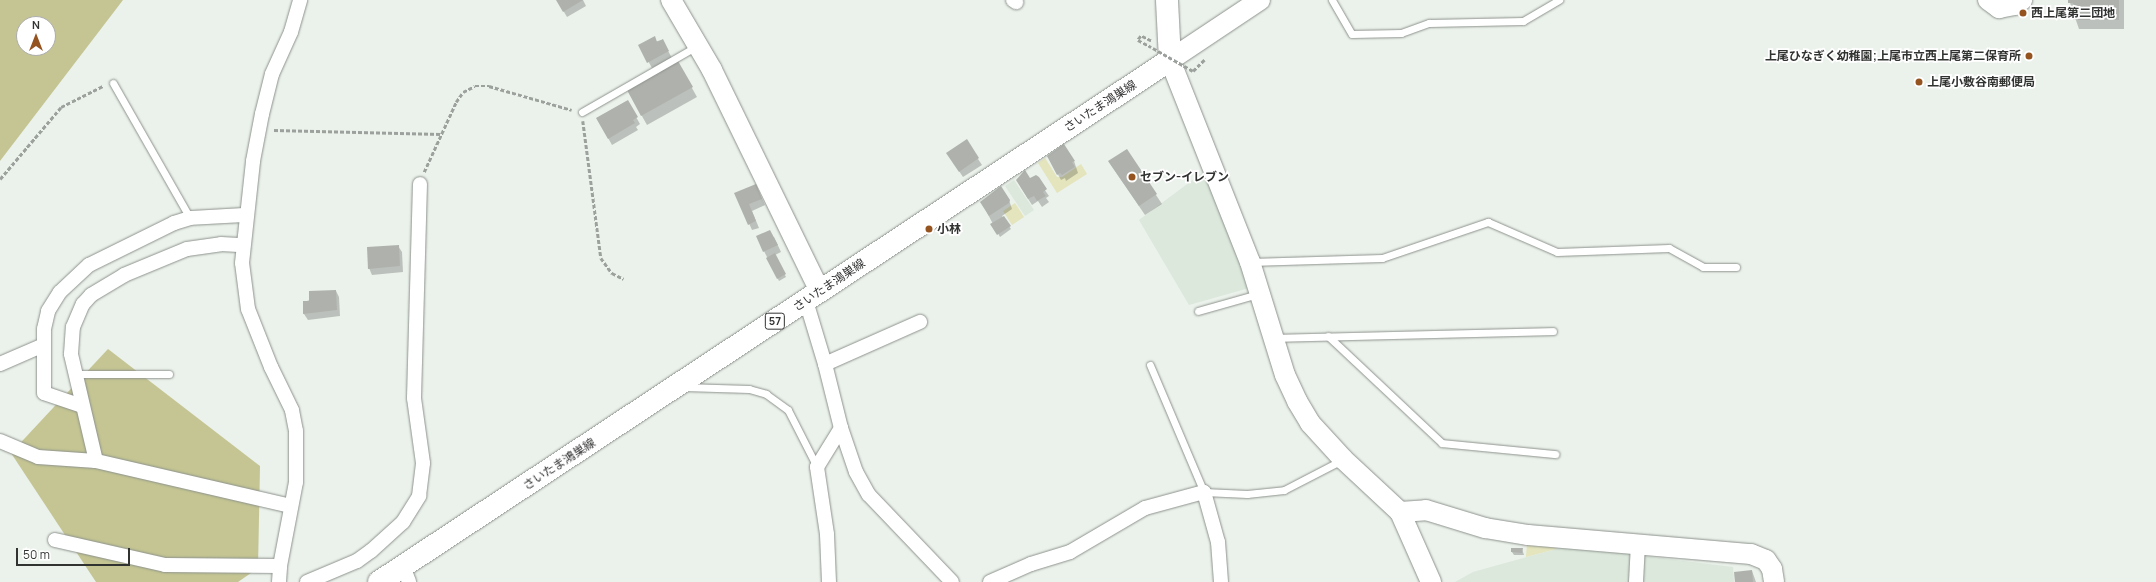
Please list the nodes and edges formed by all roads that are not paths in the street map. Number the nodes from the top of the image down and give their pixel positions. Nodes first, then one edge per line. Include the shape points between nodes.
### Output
1 (300, 0) edge
2 (671, 0) edge
3 (1167, 0) edge
4 (1260, 0) edge
5 (1332, 0) edge
6 (1559, 0) edge
7 (1988, 0) edge
8 (2022, 0) edge
9 (699, 45) junction
10 (1161, 54) junction
11 (113, 83) road end
12 (582, 112) road end
13 (420, 184) road end
14 (246, 215) junction
15 (190, 218) junction
16 (242, 245) junction
17 (1250, 262) junction
18 (1736, 267) dead end
19 (1260, 294) junction
20 (813, 296) junction
21 (1198, 311) dead end
22 (920, 322) dead end
23 (1553, 331) dead end
24 (1328, 336) junction
25 (1274, 338) junction
26 (44, 345) junction
27 (0, 364) edge
28 (825, 364) junction
29 (1150, 364) dead end
30 (75, 374) junction
31 (169, 374) dead end
32 (676, 387) junction
33 (82, 406) junction
34 (841, 428) junction
35 (0, 441) edge
36 (1555, 454) dead end
37 (1343, 459) junction
38 (96, 461) junction
39 (817, 467) junction
40 (1204, 492) junction
41 (291, 506) junction
42 (1400, 512) junction
43 (55, 540) dead end
44 (1638, 542) junction
45 (280, 566) junction
46 (406, 574) edge
47 (279, 582) edge
48 (308, 582) edge
49 (378, 582) edge
50 (829, 582) edge
51 (952, 582) edge
52 (990, 582) edge
53 (1221, 582) edge
54 (1431, 582) edge
55 (1636, 582) edge
56 (1774, 582) edge

1 - 14 street via 292,32 272,74 259,130
2 - 9 street
3 - 10 main road
4 - 10 street
5 - 6 lane via 1352,34 1401,33 1429,23 1523,21
7 - 8 street via 1999,8 2006,8
9 - 12 lane
9 - 20 street
10 - 17 street
10 - 20 main road, さいたま鴻巣線 / 57
11 - 15 lane
13 - 48 street via 414,398 423,463 419,496 403,522 371,551
14 - 15 street
14 - 16 street
15 - 26 street via 112,252 77,274 60,292 48,311
16 - 30 street via 221,244 187,249 124,275 91,295 76,316 73,327 71,354
16 - 41 street via 248,309 270,367 292,410 298,458
17 - 18 lane via 1382,258 1488,222 1557,252 1669,248 1703,267
17 - 19 street
19 - 21 lane
19 - 25 street
20 - 28 street
20 - 32 main road, さいたま鴻巣線 / 57
22 - 28 street
23 - 24 lane
24 - 25 lane
24 - 36 lane via 1442,443
25 - 37 street via 1297,401 1310,423
26 - 27 street
26 - 33 street via 44,393
28 - 34 street
29 - 40 lane
30 - 31 lane
30 - 33 street
32 - 39 lane via 750,389 766,394 788,410
32 - 46 main road, さいたま鴻巣線 / 57
33 - 38 street
34 - 39 street
34 - 51 street via 856,472 869,495
35 - 38 street via 38,457
37 - 40 lane via 1284,490 1247,494
37 - 42 street
38 - 41 street
39 - 50 street via 827,534
40 - 52 street via 1145,508 1070,552 1031,564
40 - 53 street via 1218,542
41 - 45 street
42 - 44 street via 1426,510 1485,528 1528,535
42 - 54 street
43 - 45 street via 165,565
44 - 55 street
44 - 56 street via 1751,554 1766,560 1772,569
45 - 47 street
46 - 49 main road, さいたま鴻巣線 / 57

